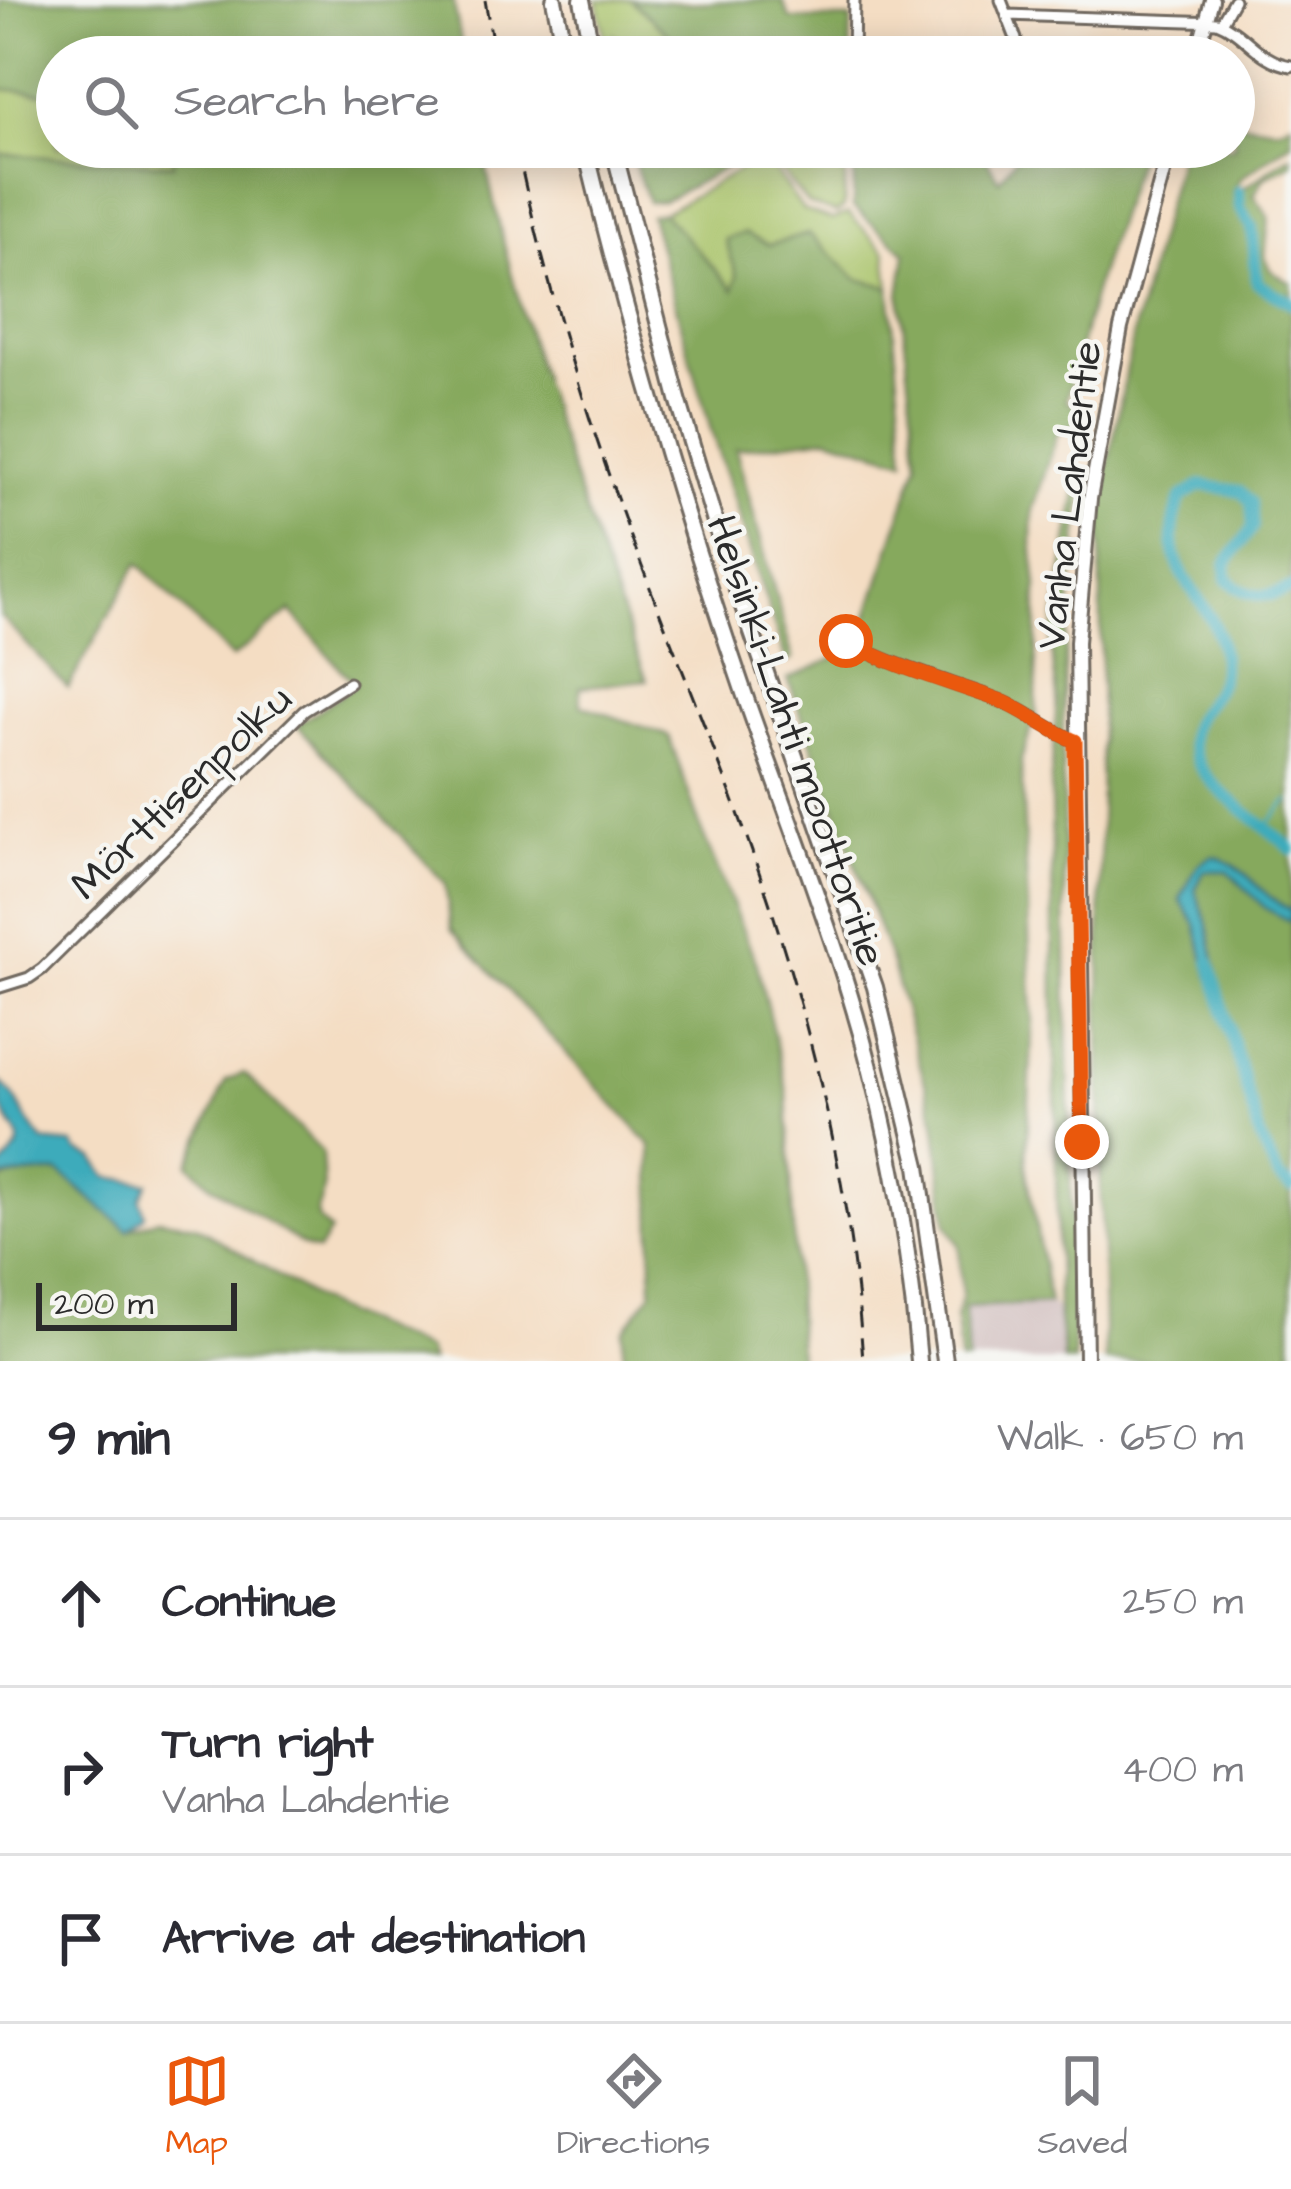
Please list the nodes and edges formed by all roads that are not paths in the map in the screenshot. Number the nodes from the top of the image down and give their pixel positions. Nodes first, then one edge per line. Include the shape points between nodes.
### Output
1 (554, 0) edge
2 (582, 0) edge
3 (854, 0) edge
4 (1001, 0) edge
5 (1212, 0) edge
6 (1234, 0) edge
7 (1007, 15) junction
8 (1213, 23) junction
9 (562, 36) edge
10 (589, 36) edge
11 (853, 36) edge
12 (1015, 36) edge
13 (1206, 36) edge
14 (1231, 36) edge
15 (1255, 53) edge
16 (1291, 66) edge
17 (590, 168) edge
18 (618, 168) edge
19 (1164, 168) edge
20 (846, 641) dead end
21 (349, 683) dead end
22 (1075, 741) junction
23 (0, 987) edge
24 (919, 1361) edge
25 (945, 1361) edge
26 (1086, 1361) edge

1 - 9 highway
2 - 10 highway
3 - 11 street
4 - 7 street
5 - 8 main road
6 - 8 street
7 - 8 street
7 - 12 street
8 - 13 main road
8 - 14 street
15 - 16 street
17 - 24 highway, Helsinki-Lahti moottoritie via 699,560 874,1083
18 - 25 highway, Helsinki-Lahti moottoritie via 724,552 875,987 918,1166
19 - 22 main road, Vanha Lahdentie via 1121,328 1090,499
20 - 22 street via 1005,702
21 - 23 street, Mörttisenpolku via 304,711 42,969
22 - 26 main road, Vanha Lahdentie

